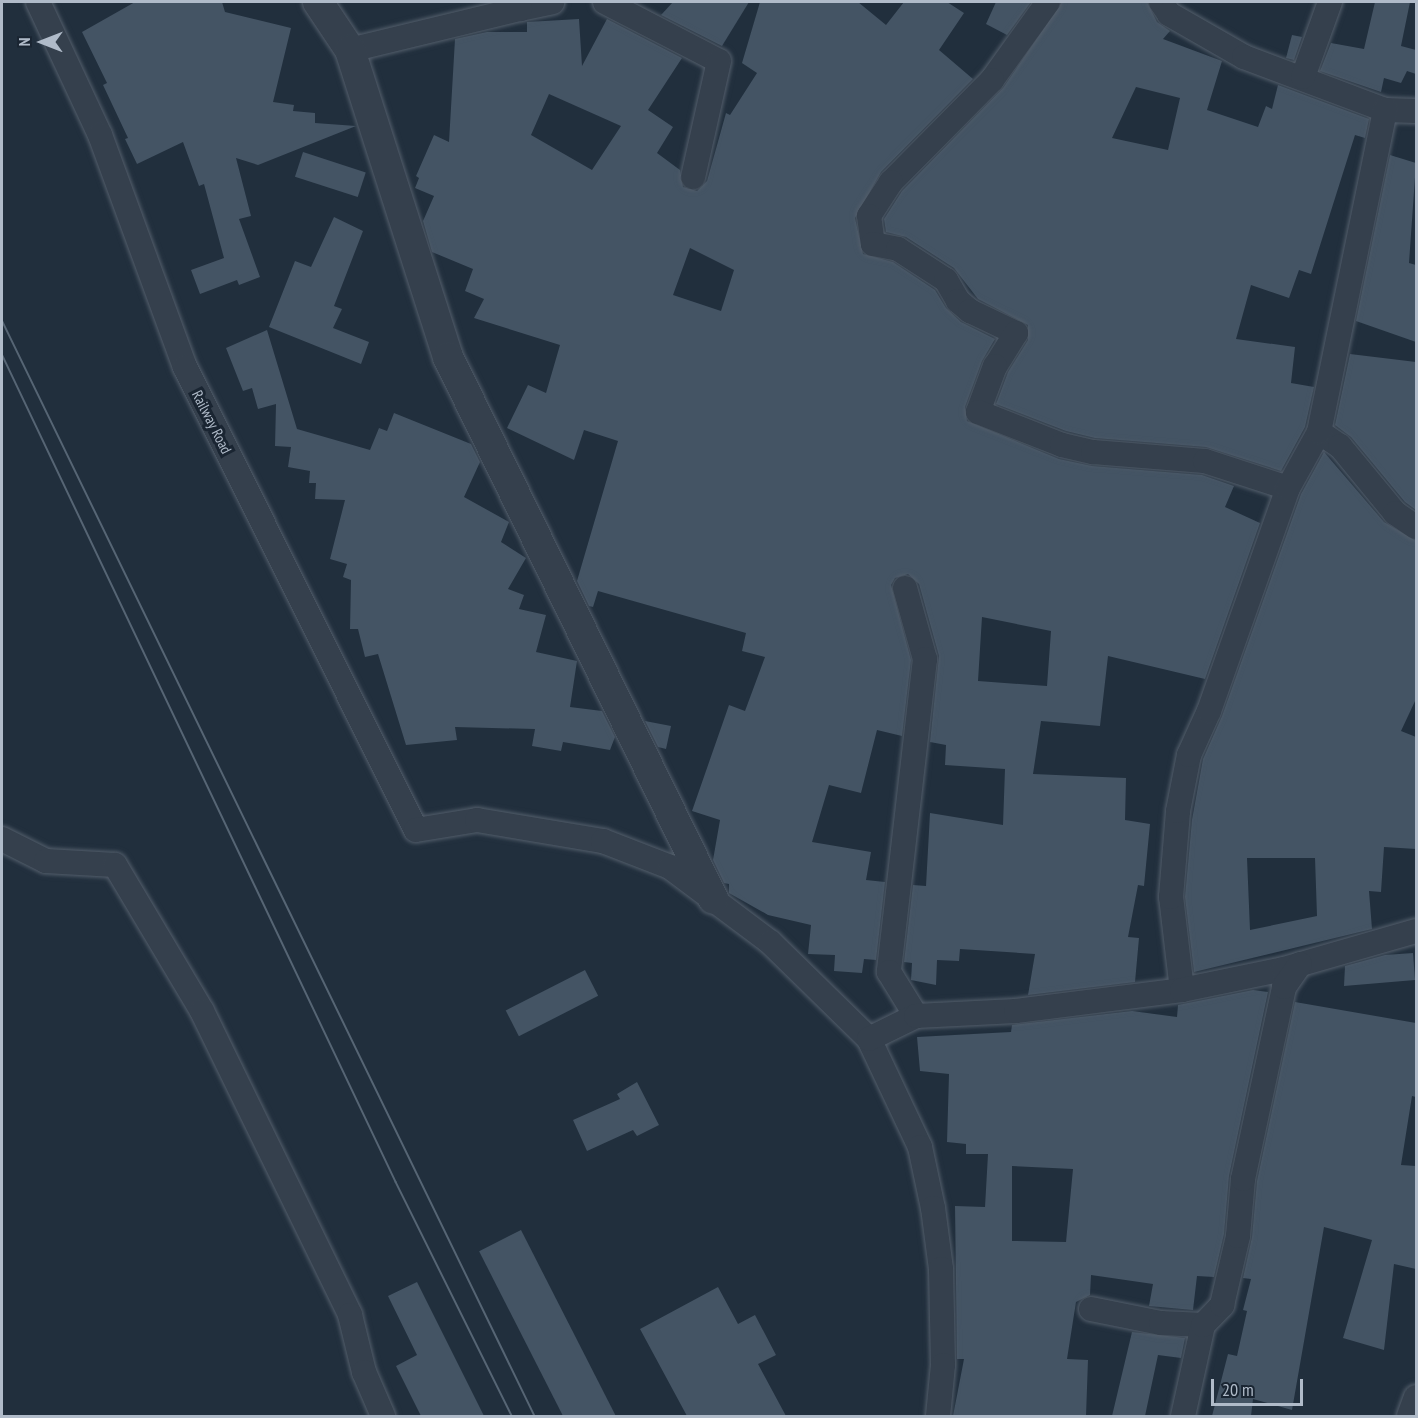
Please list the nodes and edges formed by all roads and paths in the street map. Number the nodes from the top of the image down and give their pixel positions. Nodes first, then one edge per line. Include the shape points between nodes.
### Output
1 (38, 2) edge
2 (318, 2) edge
3 (552, 2) edge
4 (605, 2) edge
5 (1048, 2) edge
6 (1161, 2) edge
7 (1330, 2) edge
8 (516, 5) edge
9 (350, 50) junction
10 (1303, 77) junction
11 (1385, 110) junction
12 (1416, 111) edge
13 (693, 177) dead end
14 (1319, 432) junction
15 (1288, 488) junction
16 (1416, 527) edge
17 (905, 588) dead end
18 (2, 839) edge
19 (713, 899) junction
20 (1416, 931) edge
21 (1300, 964) junction
22 (1182, 990) junction
23 (916, 1016) junction
24 (869, 1039) junction
25 (1091, 1309) dead end
26 (1203, 1325) junction
27 (1416, 1397) edge
28 (383, 1416) edge
29 (938, 1416) edge
30 (1183, 1416) edge
31 (1409, 1416) edge

1 - 19 street, Railway Road via 99,135 185,367 416,830 477,820 603,841 670,867
2 - 9 street
3 - 8 street
4 - 13 street via 719,61
5 - 15 street via 992,80 891,182 869,216 873,244 898,249 946,280 958,301 970,310 1016,333 995,366 978,412 1093,453 1204,460
6 - 10 street via 1169,14 1244,57
7 - 10 street
8 - 9 street
9 - 19 street via 448,357
10 - 11 street
11 - 12 street
11 - 14 street
14 - 15 street
14 - 16 street via 1340,446 1395,513
15 - 22 street via 1209,711 1189,755 1178,811 1171,897
17 - 23 street via 925,659 889,972
18 - 28 street via 46,861 115,865 208,1022 350,1315 364,1372
19 - 24 street via 770,942
20 - 21 street
21 - 22 street
21 - 26 street via 1284,987 1266,1061 1243,1179 1238,1236 1222,1305
22 - 23 street via 1016,1011
23 - 24 street
24 - 29 street via 920,1147 933,1208 941,1269 943,1365
25 - 26 street via 1161,1323
26 - 30 street
27 - 31 street

